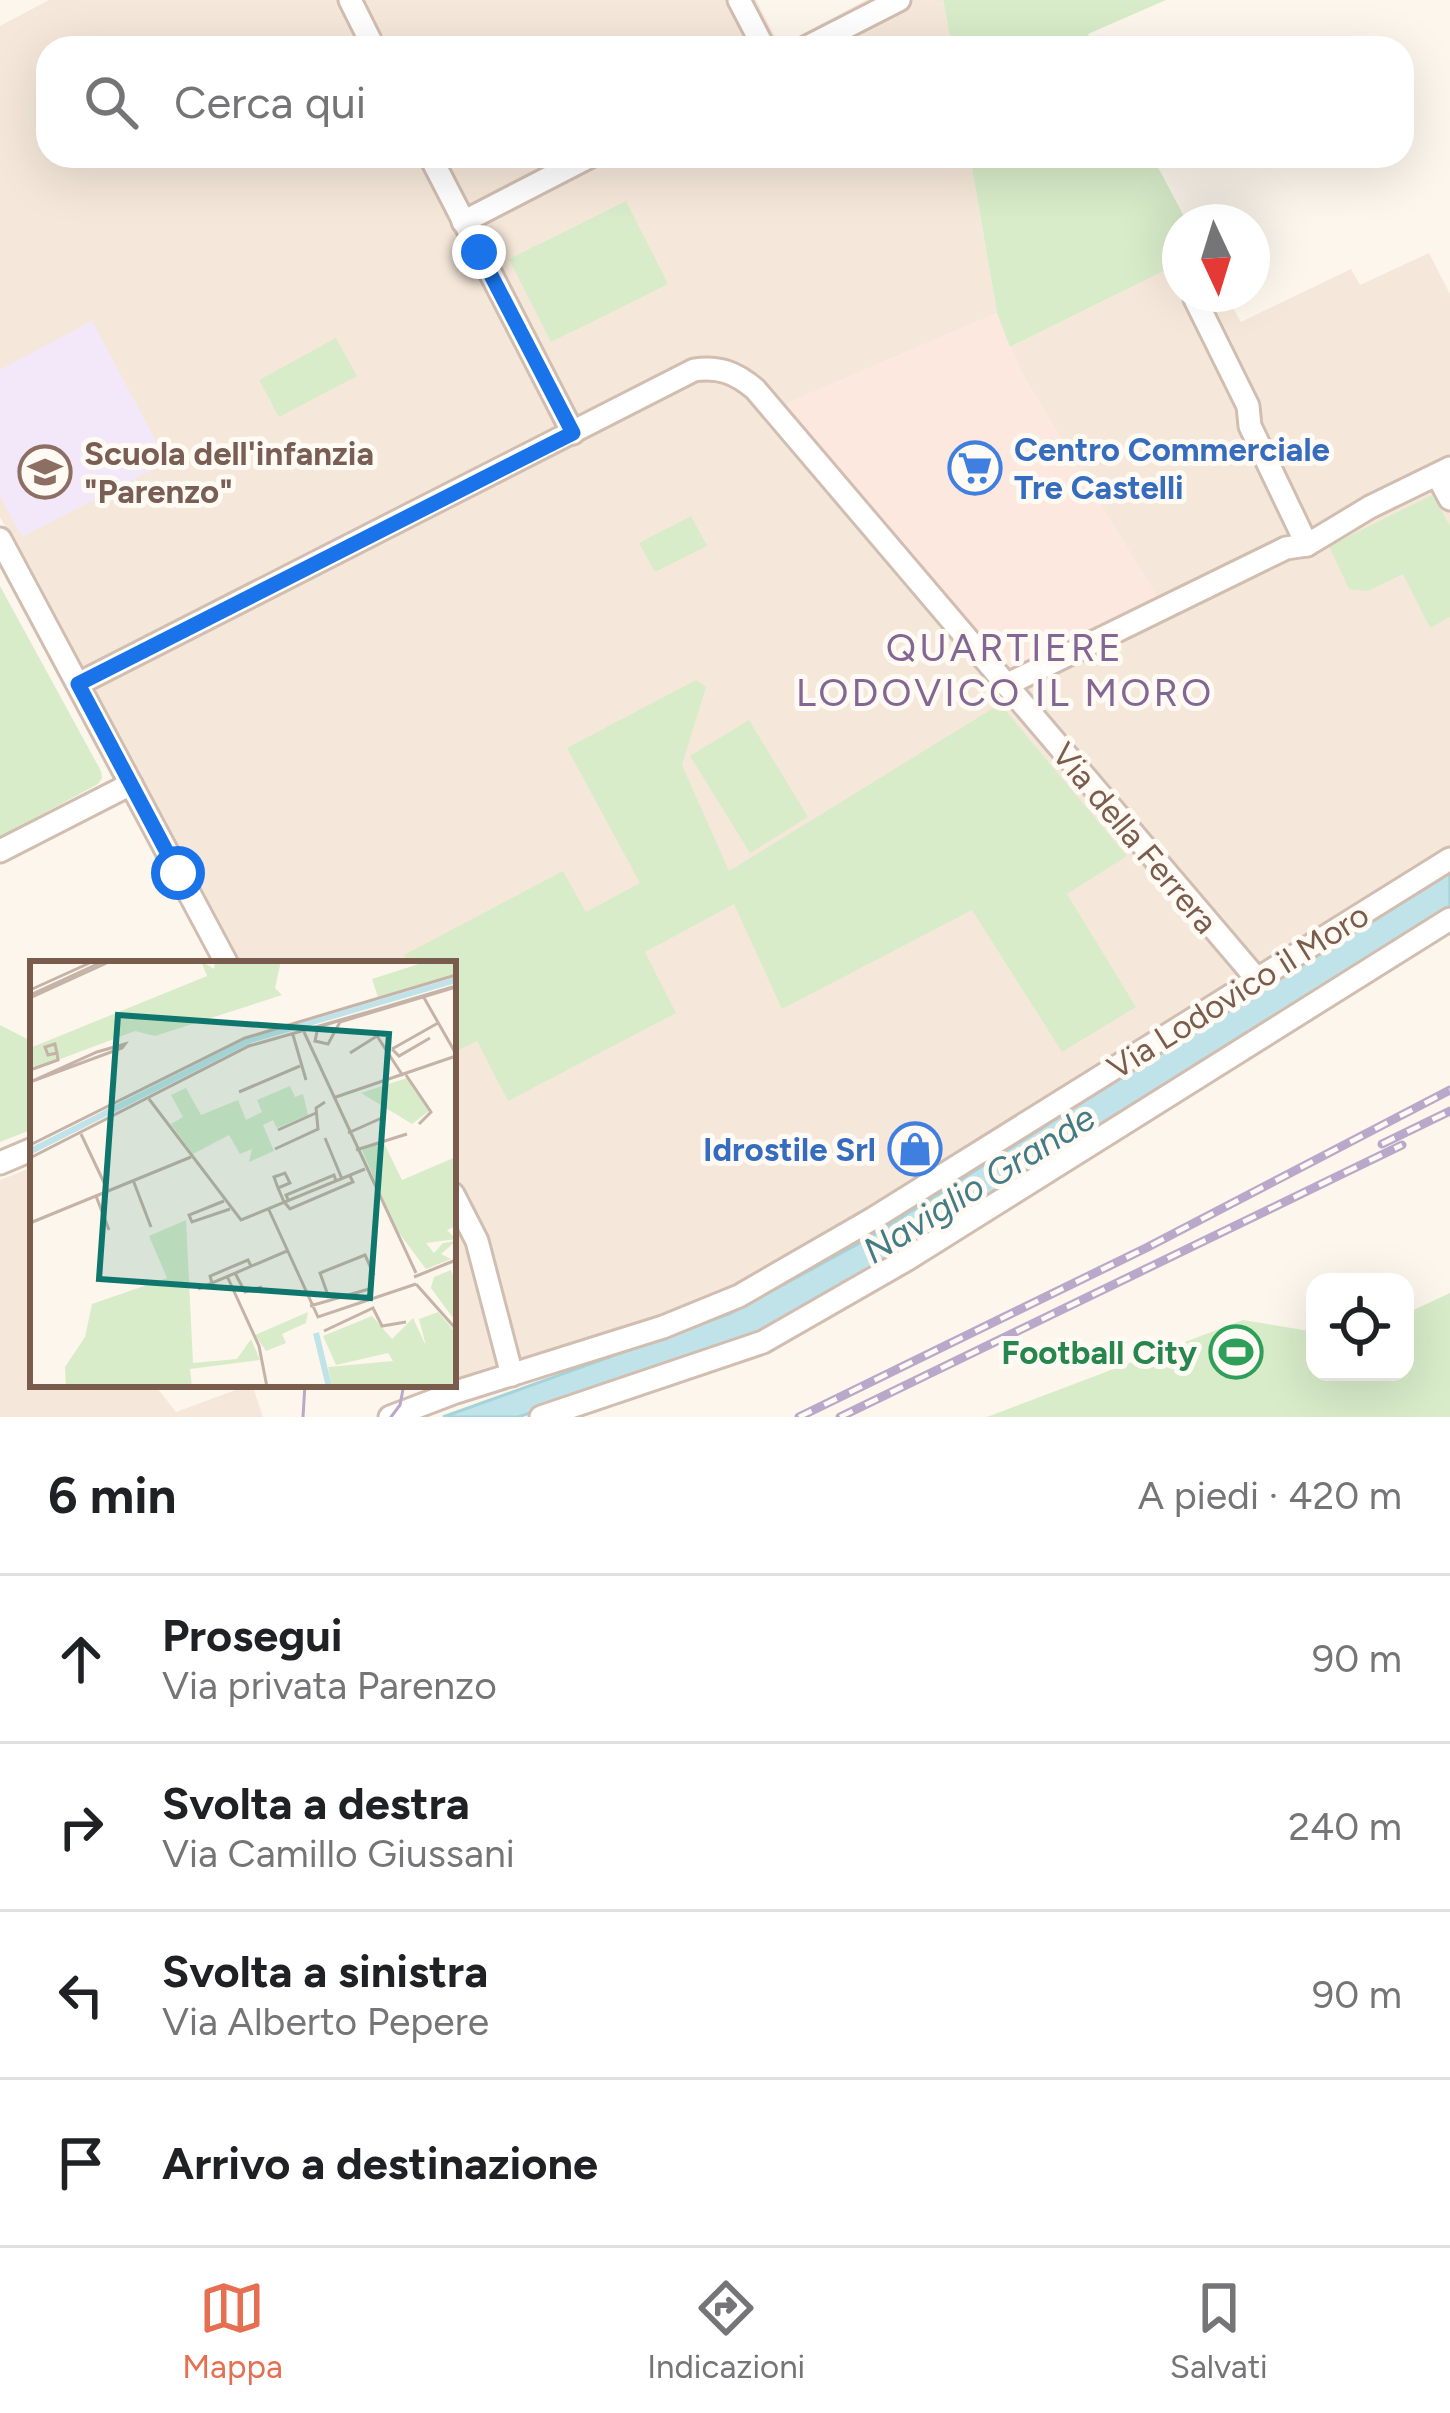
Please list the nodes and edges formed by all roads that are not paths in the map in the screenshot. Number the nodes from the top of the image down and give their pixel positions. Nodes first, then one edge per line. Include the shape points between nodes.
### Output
1 (350, 0) edge
2 (740, 0) edge
3 (898, 0) edge
4 (368, 36) edge
5 (758, 36) edge
6 (828, 36) edge
7 (436, 168) edge
8 (568, 168) edge
9 (464, 222) junction
10 (1201, 312) edge
11 (573, 433) junction
12 (1443, 471) edge
13 (1450, 499) edge
14 (0, 539) edge
15 (1307, 544) junction
16 (78, 684) junction
17 (1006, 686) junction
18 (131, 784) junction
19 (0, 851) edge
20 (1450, 859) edge
21 (1450, 919) edge
22 (225, 961) edge
23 (1256, 978) junction
24 (30, 1151) edge
25 (0, 1162) edge
26 (456, 1200) edge
27 (512, 1375) junction
28 (454, 1388) edge
29 (390, 1417) edge
30 (541, 1417) edge

1 - 4 street
2 - 5 street
3 - 6 street
7 - 9 street
8 - 9 street
9 - 11 street
10 - 15 street
11 - 16 street
11 - 17 street, Via della Ferrera via 694,370 732,372 755,389
12 - 13 street
12 - 15 street
14 - 16 street
15 - 17 street
16 - 18 street
17 - 23 street, Via della Ferrera
18 - 19 street
18 - 22 street
20 - 23 street, Via Lodovico il Moro
21 - 30 street via 906,1261 763,1342
23 - 27 street, Via Lodovico il Moro via 740,1296
24 - 25 street
26 - 27 street via 477,1241
27 - 28 street, Via Lodovico il Moro
28 - 29 street, Via Lodovico il Moro

